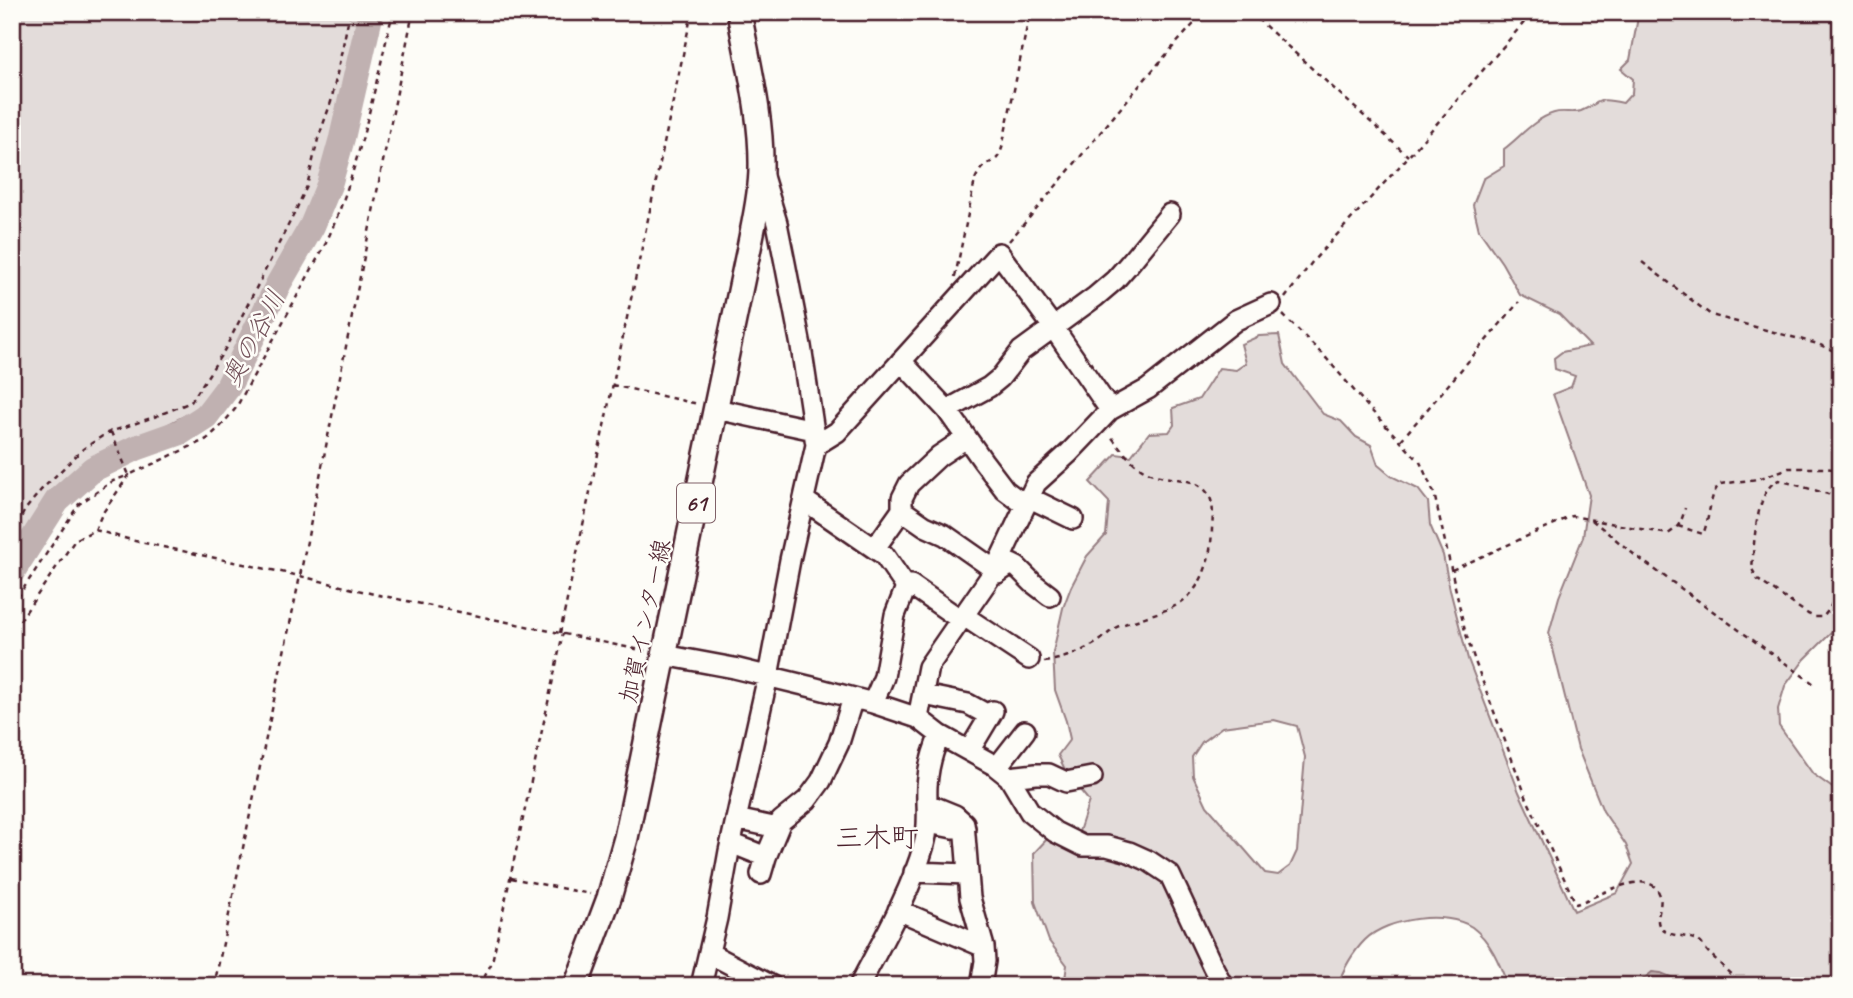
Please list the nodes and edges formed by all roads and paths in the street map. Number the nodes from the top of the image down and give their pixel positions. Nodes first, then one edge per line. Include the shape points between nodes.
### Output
1 (350, 12) edge
2 (393, 12) edge
3 (413, 12) edge
4 (692, 12) edge
5 (739, 12) edge
6 (1030, 12) edge
7 (1205, 12) edge
8 (1250, 12) edge
9 (1533, 12) edge
10 (1408, 157) junction
11 (761, 169) junction
12 (1171, 214) dead end
13 (999, 253) junction
14 (1642, 262) dead end
15 (956, 298) junction
16 (1520, 302) dead end
17 (1271, 304) junction
18 (1054, 327) junction
19 (1841, 354) edge
20 (901, 361) junction
21 (612, 385) junction
22 (716, 409) junction
23 (947, 411) junction
24 (1105, 416) junction
25 (111, 432) junction
26 (815, 438) junction
27 (966, 439) junction
28 (1401, 440) junction
29 (1841, 470) edge
30 (129, 475) junction
31 (804, 500) junction
32 (1027, 501) junction
33 (1685, 508) dead end
34 (902, 510) junction
35 (1841, 510) edge
36 (1841, 516) edge
37 (1073, 519) dead end
38 (1592, 520) junction
39 (1678, 526) junction
40 (95, 530) junction
41 (12, 534) edge
42 (875, 548) junction
43 (1452, 570) junction
44 (994, 571) junction
45 (300, 576) junction
46 (905, 585) junction
47 (1049, 596) dead end
48 (12, 606) edge
49 (962, 618) junction
50 (12, 632) edge
51 (562, 633) junction
52 (640, 649) dead end
53 (664, 655) junction
54 (1029, 659) joint
55 (768, 676) junction
56 (1817, 686) dead end
57 (923, 695) junction
58 (853, 698) junction
59 (873, 703) junction
60 (918, 719) junction
61 (1024, 731) dead end
62 (940, 735) junction
63 (969, 751) junction
64 (1003, 772) junction
65 (1092, 777) dead end
66 (928, 814) junction
67 (736, 818) junction
68 (778, 828) junction
69 (731, 843) junction
70 (914, 872) junction
71 (967, 874) junction
72 (511, 877) junction
73 (609, 898) junction
74 (898, 910) junction
75 (984, 947) junction
76 (709, 953) junction
77 (214, 986) edge
78 (480, 986) edge
79 (576, 986) edge
80 (701, 986) edge
81 (772, 986) edge
82 (859, 986) edge
83 (981, 986) edge
84 (1223, 986) edge
85 (1745, 986) edge

1 - 25 path via 307,186 225,349 191,402
2 - 30 path via 346,197 326,243 236,408 207,439
3 - 45 path
4 - 21 path
5 - 11 main road, 加賀インター線 / 61 via 759,128
6 - 15 path via 999,157 980,170 975,180 955,279
7 - 13 path
8 - 10 path
9 - 10 path
10 - 17 path via 1285,298
11 - 22 main road, 加賀インター線 / 61
11 - 26 street via 777,223
12 - 18 street via 1115,280
13 - 15 street
13 - 18 street
14 - 19 path via 1711,315
15 - 20 street
16 - 28 path
17 - 24 street via 1236,320 1148,389
17 - 28 path
18 - 23 street via 1021,351 989,387
18 - 24 street
20 - 23 street
20 - 26 street via 836,432
21 - 22 path
21 - 51 path
22 - 26 street
22 - 53 main road, 加賀インター線 / 61
23 - 27 street
24 - 32 street via 1036,483
24 - 54 path via 1124,453 1140,468 1205,489 1213,508 1206,569 1187,598 1172,607 1116,628 1067,657 1044,662
25 - 30 path
25 - 41 path via 83,449 41,490
26 - 31 street
27 - 32 street via 1005,490
27 - 34 street via 909,484 901,498
28 - 43 path via 1420,462 1434,493
29 - 39 path via 1789,468 1758,479 1720,484 1703,534
30 - 40 path
30 - 48 path via 79,504
31 - 42 street
31 - 55 street
32 - 37 street
32 - 44 street
33 - 39 path
34 - 42 street
34 - 44 street
35 - 36 path via 1828,494 1773,482 1764,494 1756,526 1753,574 1808,614 1823,617 1836,590
38 - 39 path via 1668,534
38 - 43 path via 1572,516
38 - 56 path
40 - 45 path
40 - 50 path via 75,540
42 - 46 street
43 - 85 path via 1465,631 1495,718 1576,904 1630,883 1650,883 1661,900 1660,927 1700,942
44 - 47 street via 1011,564
44 - 49 street
45 - 51 path
45 - 77 path
46 - 49 street
46 - 59 street via 884,677
49 - 54 street
49 - 57 street via 929,667
51 - 52 path
51 - 72 path
53 - 55 street
53 - 73 main road, 加賀インター線 / 61
55 - 58 street
55 - 67 street
57 - 60 street
57 - 63 street via 992,713
58 - 59 street
58 - 68 street via 821,781
59 - 60 street
60 - 62 street
61 - 64 street
62 - 63 street
62 - 66 street via 927,785
63 - 64 street
64 - 65 street via 1049,775 1066,782
64 - 84 street via 1030,812 1055,832 1083,846 1129,852 1170,876
66 - 70 street via 925,844
66 - 71 street via 955,815 964,823
67 - 68 street
67 - 69 street
68 - 69 street via 763,865
69 - 76 street
70 - 71 street
70 - 74 street
71 - 75 street
72 - 73 path
72 - 78 path via 492,962
73 - 79 main road, 加賀インター線 / 61
74 - 75 street
74 - 82 street
75 - 83 street
76 - 80 street
76 - 81 street

